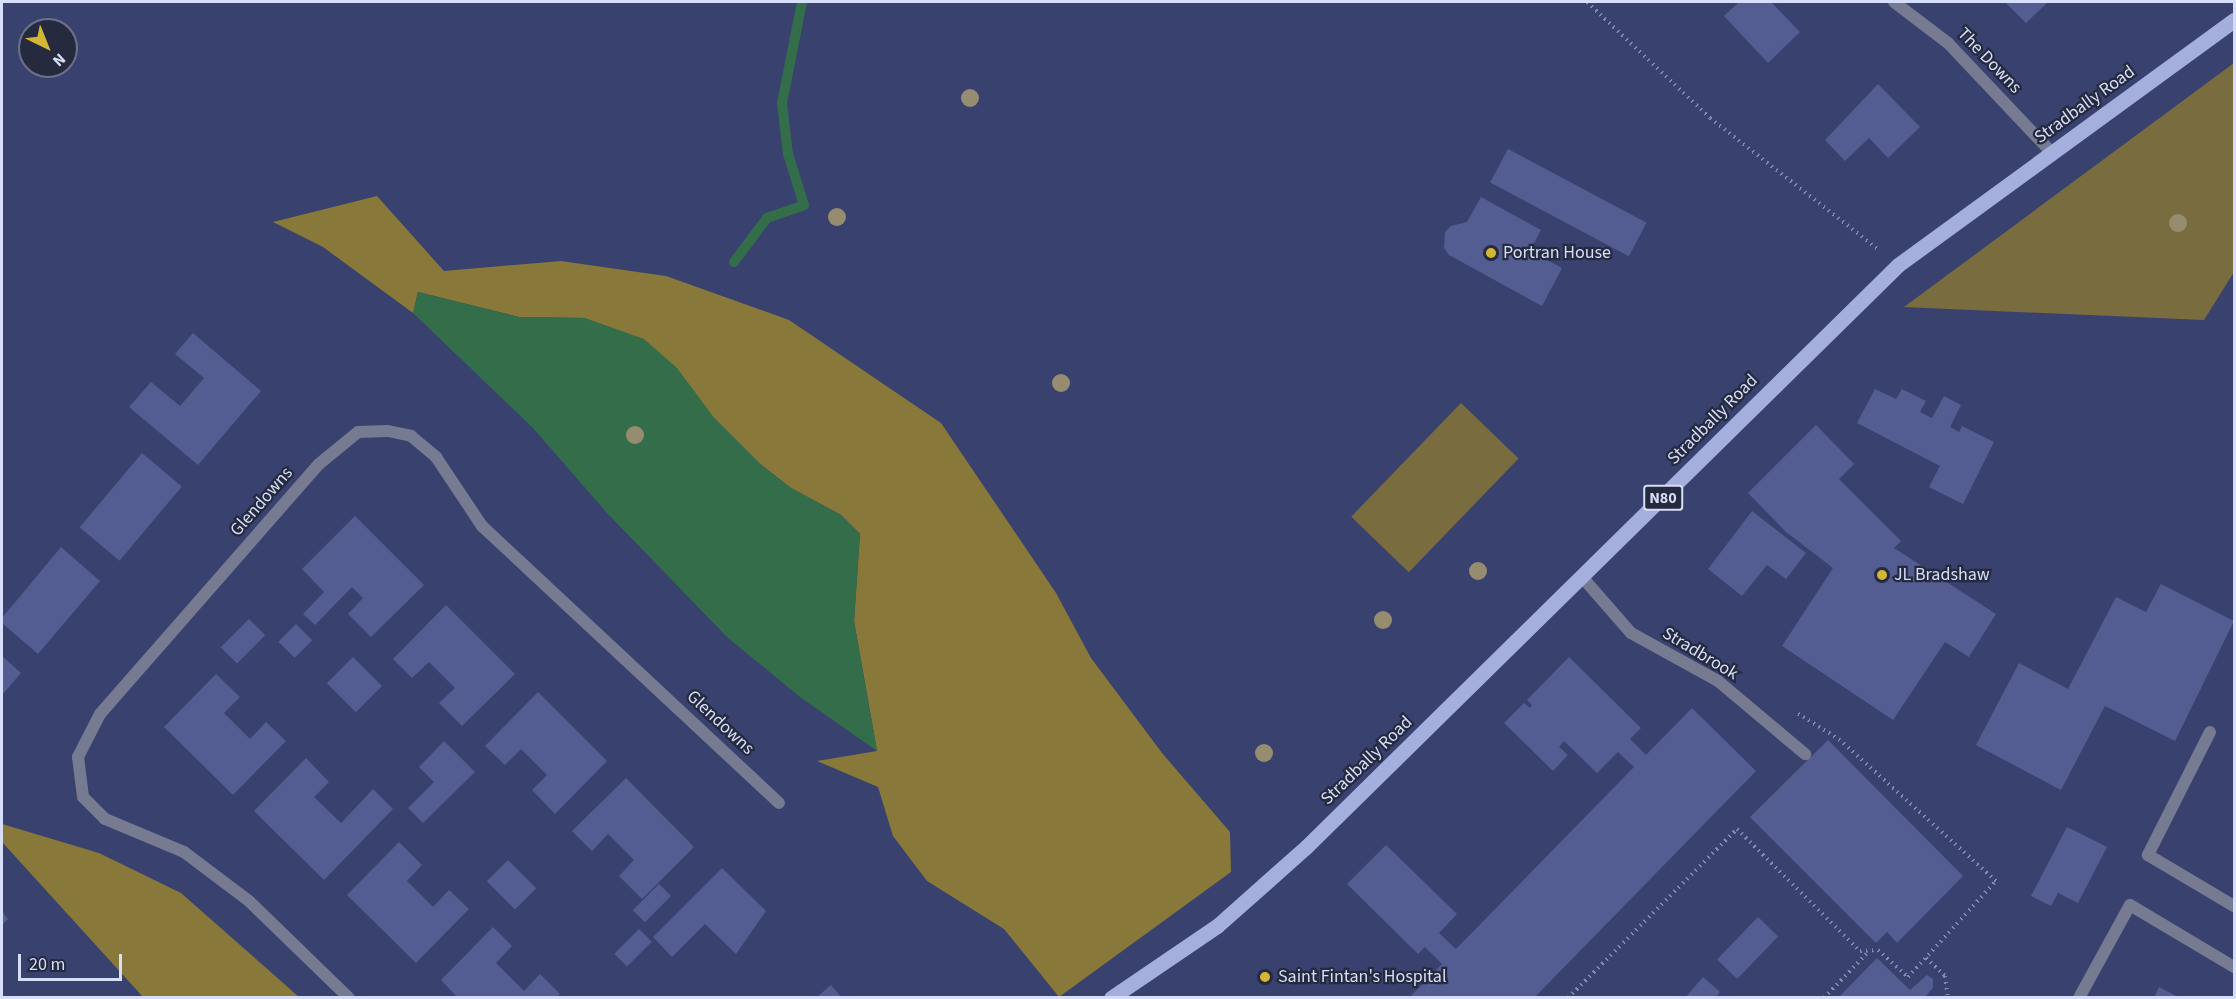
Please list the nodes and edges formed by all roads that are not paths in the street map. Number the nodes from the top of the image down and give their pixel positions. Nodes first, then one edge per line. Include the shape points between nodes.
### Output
1 (1894, 2) edge
2 (2235, 20) edge
3 (2052, 153) junction
4 (1583, 578) junction
5 (2210, 732) dead end
6 (1805, 754) dead end
7 (779, 802) dead end
8 (2235, 906) edge
9 (2235, 967) edge
10 (349, 998) edge
11 (1111, 998) edge
12 (2079, 998) edge

1 - 3 street, The Downs via 1948,43
2 - 3 main road, Stradbally Road / N80
3 - 4 main road, Stradbally Road / N80 via 1898,265
4 - 6 street, Stradbrook via 1631,633 1718,681
4 - 11 main road, Stradbally Road / N80 via 1306,847 1217,926
5 - 8 street via 2148,855
7 - 10 street, Glendowns via 482,526 436,457 411,436 388,431 358,432 319,464 100,714 78,757 83,797 105,819 184,852 249,901
9 - 12 street via 2130,905

